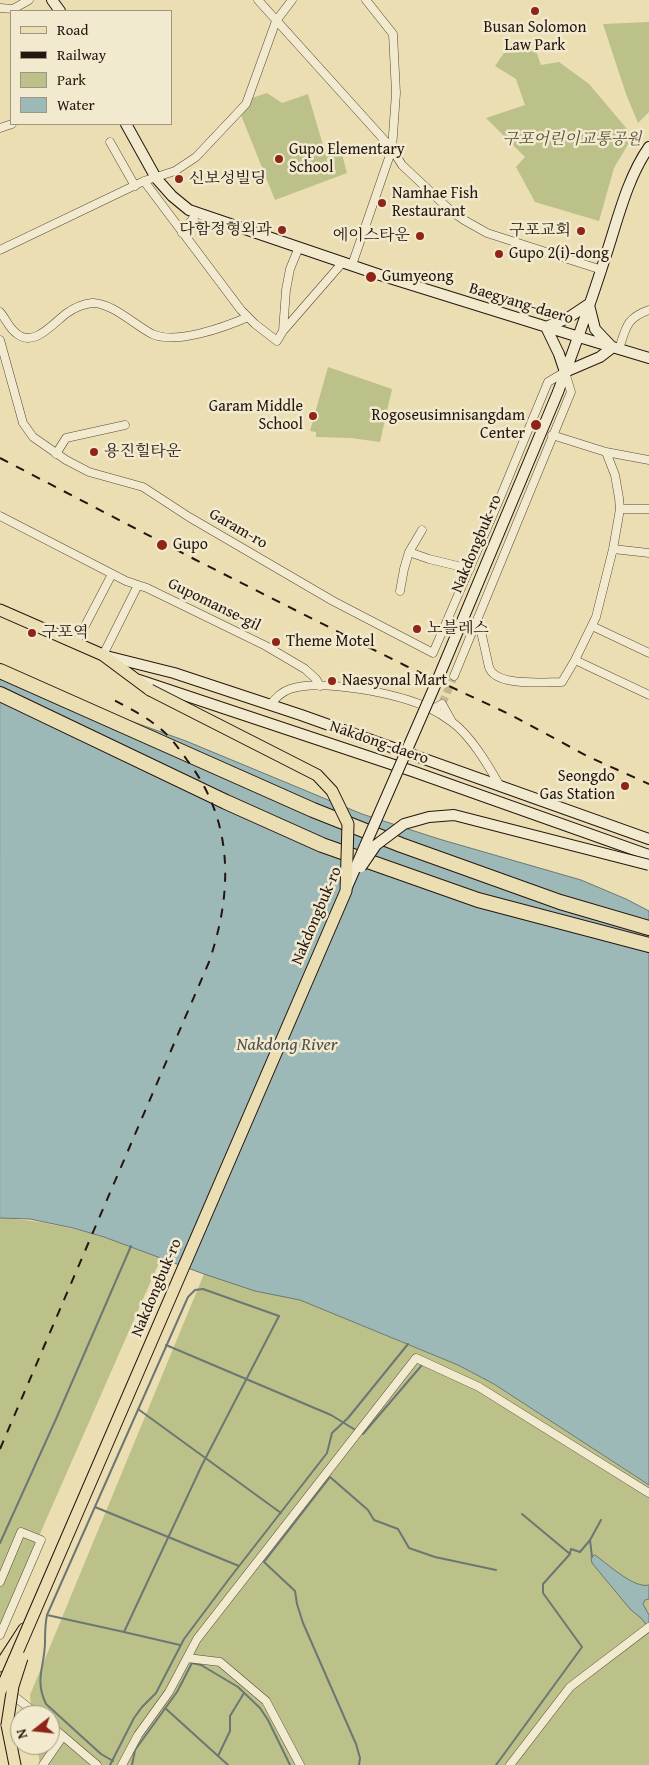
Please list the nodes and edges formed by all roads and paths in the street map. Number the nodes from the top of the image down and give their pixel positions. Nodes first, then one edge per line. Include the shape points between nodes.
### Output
1 (29, 0) edge
2 (258, 0) edge
3 (292, 0) edge
4 (366, 0) edge
5 (0, 8) edge
6 (14, 10) edge
7 (276, 21) junction
8 (127, 125) edge
9 (110, 142) dead end
10 (649, 147) edge
11 (392, 149) junction
12 (156, 178) junction
13 (144, 182) junction
14 (135, 186) junction
15 (197, 213) junction
16 (182, 233) junction
17 (299, 247) junction
18 (0, 250) edge
19 (348, 264) junction
20 (602, 270) junction
21 (589, 304) junction
22 (649, 310) edge
23 (0, 312) edge
24 (248, 318) junction
25 (546, 327) junction
26 (283, 331) junction
27 (579, 337) junction
28 (0, 340) edge
29 (616, 348) junction
30 (649, 358) edge
31 (565, 372) junction
32 (126, 425) dead end
33 (552, 435) junction
34 (606, 452) junction
35 (56, 454) junction
36 (649, 460) edge
37 (620, 509) junction
38 (649, 509) edge
39 (0, 516) edge
40 (422, 530) dead end
41 (613, 549) junction
42 (409, 552) junction
43 (649, 553) edge
44 (470, 569) junction
45 (112, 574) junction
46 (138, 585) junction
47 (400, 591) dead end
48 (0, 610) edge
49 (478, 618) junction
50 (592, 626) junction
51 (76, 643) junction
52 (649, 654) edge
53 (103, 655) junction
54 (574, 660) junction
55 (0, 671) edge
56 (454, 676) tunnel mouth
57 (320, 686) junction
58 (0, 694) edge
59 (649, 695) edge
60 (270, 704) junction
61 (500, 786) junction
62 (649, 839) edge
63 (649, 855) edge
64 (649, 865) edge
65 (346, 891) junction
66 (649, 928) edge
67 (649, 945) edge
68 (649, 1493) edge
69 (0, 1582) edge
70 (36, 1610) junction
71 (647, 1629) edge
72 (0, 1635) edge
73 (187, 1658) junction
74 (0, 1666) edge
75 (0, 1685) edge
76 (0, 1692) edge
77 (25, 1705) edge
78 (60, 1733) edge
79 (63, 1736) junction
80 (15, 1765) edge
81 (44, 1765) edge
82 (97, 1765) edge
83 (122, 1765) edge
84 (300, 1765) edge
85 (510, 1765) edge

1 - 6 street
2 - 7 street
3 - 7 street
4 - 11 street via 393,34 396,93
5 - 6 street
7 - 11 street
7 - 12 street via 246,104 196,157 175,171
8 - 12 main road, Baegyang-daero
9 - 14 street
10 - 20 main road, Nakdongbuk-ro via 640,160 624,200
11 - 19 street
11 - 20 street via 402,165 428,191 451,211 487,233
12 - 13 street
12 - 15 main road, Baegyang-daero via 172,196
13 - 14 street
13 - 16 street
14 - 18 street
15 - 16 street
15 - 17 main road, Baegyang-daero
16 - 24 street
17 - 19 main road, Baegyang-daero
17 - 26 street via 286,290
19 - 25 main road, Baegyang-daero
19 - 26 street
20 - 21 main road, Nakdongbuk-ro
21 - 25 main road
21 - 27 main road, Nakdongbuk-ro
21 - 29 main road via 596,329
22 - 29 street via 628,323
23 - 24 street via 15,333 24,337 43,333 69,312 90,303 103,305 162,337 205,333
24 - 26 street via 277,341
25 - 27 main road, Baegyang-daero
25 - 31 main road
27 - 29 main road, Baegyang-daero
27 - 31 main road, Nakdongbuk-ro
28 - 35 street, Garam-ro via 28,432
29 - 30 main road, Baegyang-daero
29 - 31 main road
31 - 33 street via 571,392
31 - 44 street via 548,382
31 - 65 main road, Nakdongbuk-ro, bridge
32 - 35 street via 66,438
33 - 34 street
33 - 49 street
34 - 36 street
34 - 37 street via 618,487
35 - 44 street, Garam-ro via 90,472 143,487 333,601 433,653
37 - 38 street
37 - 41 street
39 - 45 street, Gupomanse-gil
40 - 42 street
41 - 43 street
41 - 50 street
42 - 44 street
42 - 47 street
45 - 46 street, Gupomanse-gil
45 - 51 street
46 - 53 street
46 - 57 street, Gupomanse-gil via 266,646 305,669
48 - 51 main road, Nakdong-daero
49 - 54 street via 490,672 494,676 509,681 562,682
49 - 56 street
50 - 52 street
50 - 54 street
51 - 53 main road, Nakdong-daero
53 - 60 main road, Nakdong-daero via 174,673
53 - 63 main road, Nakdong-daero via 137,679
53 - 65 main road, bridge via 150,690 317,775 332,791 348,824
54 - 59 street
55 - 66 highway, bridge via 312,810 560,902
57 - 60 street via 290,689
57 - 61 street via 372,692 429,708 442,704 453,723 482,754
58 - 67 highway, bridge via 322,845 478,900
60 - 61 main road, Nakdong-daero
61 - 62 main road, Nakdong-daero
64 - 65 main road, bridge via 454,815 429,817 404,824 376,845
65 - 70 main road, Nakdongbuk-ro, bridge
68 - 73 street via 479,1387 416,1358 196,1639
69 - 72 street via 21,1532 41,1540
70 - 74 main road, bridge
70 - 76 main road, Nakdongbuk-ro, bridge
70 - 80 main road, bridge via 13,1686 7,1725
71 - 85 street via 570,1686
73 - 83 street
73 - 84 street via 220,1662 266,1701
75 - 77 street
78 - 79 street
79 - 81 street
79 - 82 street

